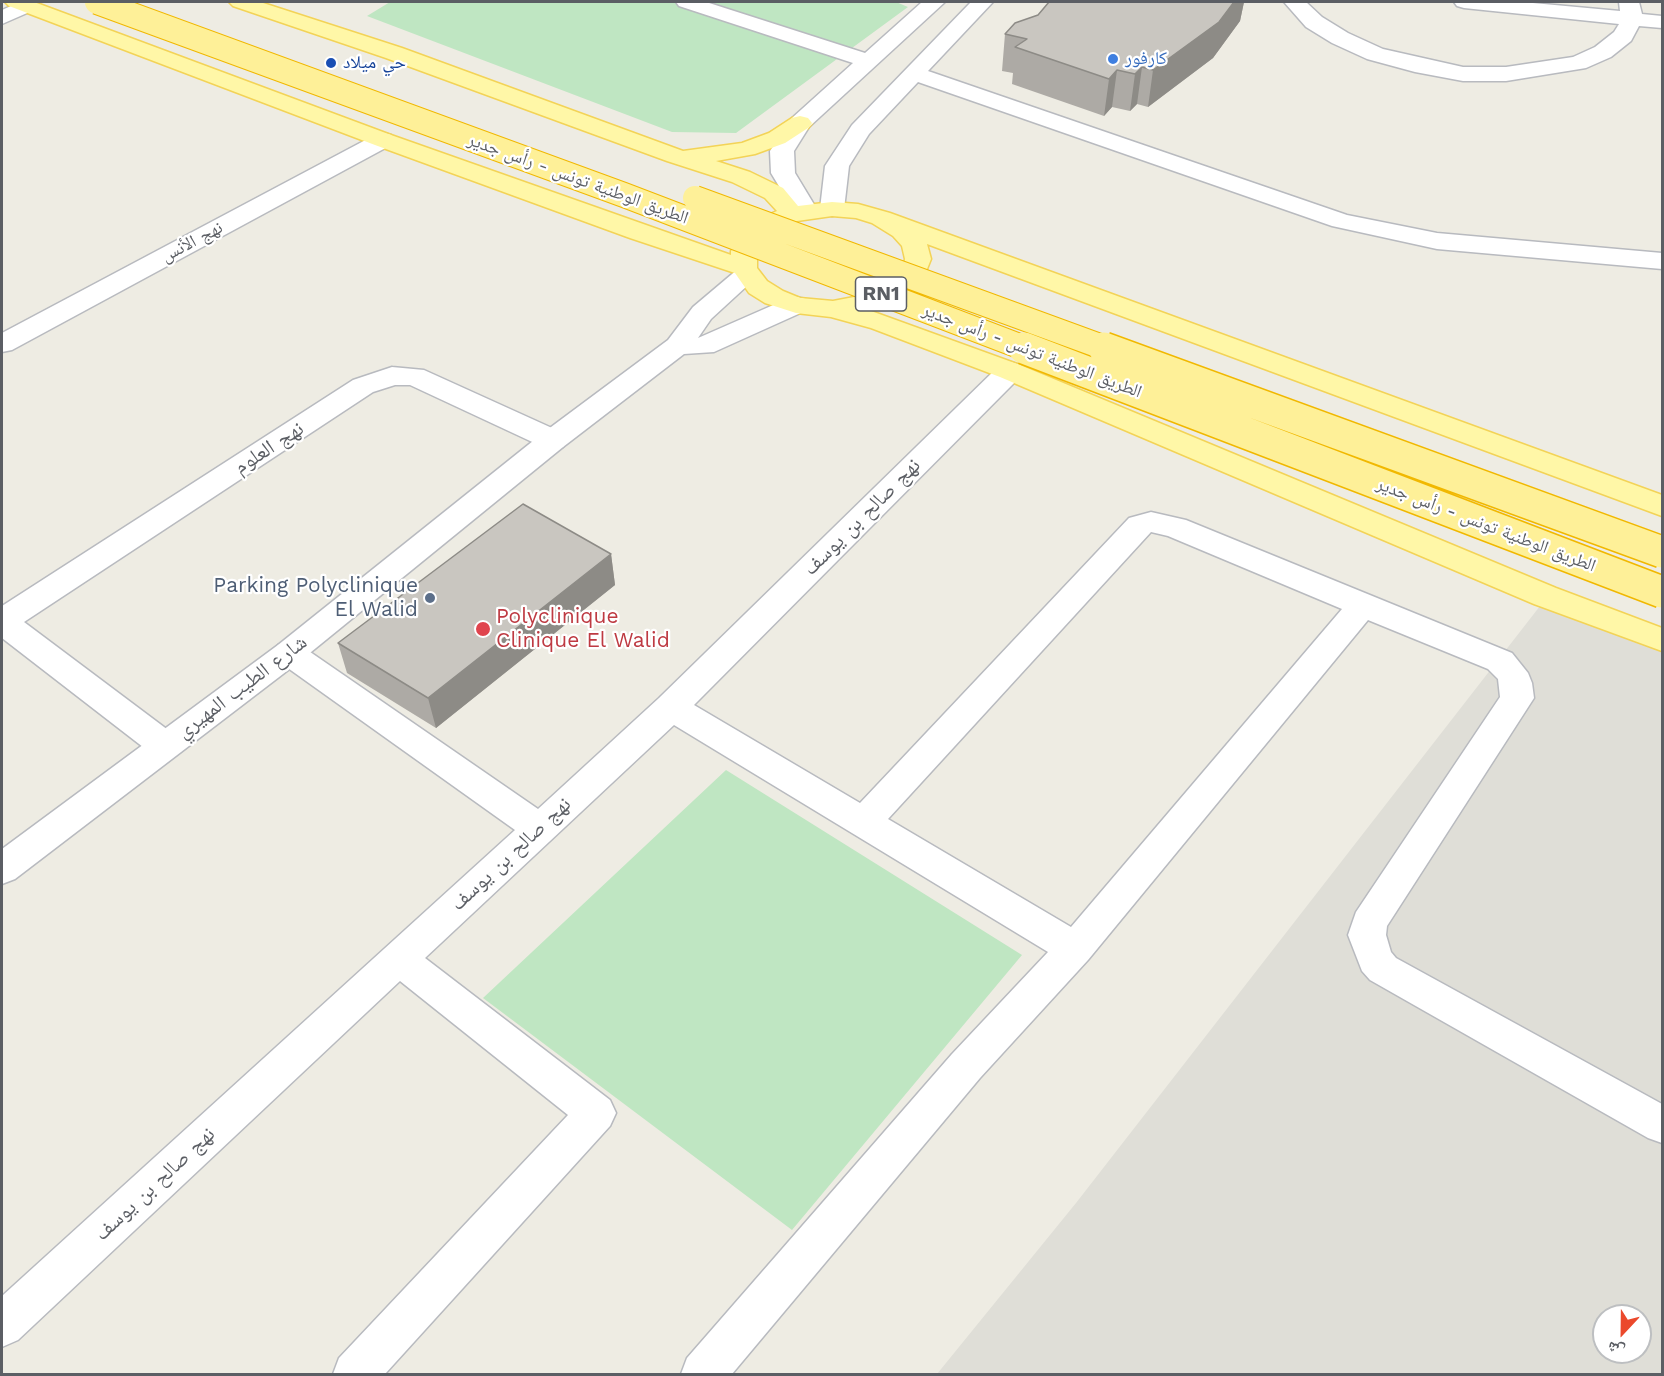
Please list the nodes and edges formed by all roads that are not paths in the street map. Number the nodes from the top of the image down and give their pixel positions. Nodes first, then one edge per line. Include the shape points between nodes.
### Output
1 (98, 2) edge
2 (158, 2) edge
3 (240, 2) edge
4 (686, 2) edge
5 (933, 2) edge
6 (982, 2) edge
7 (1295, 2) edge
8 (1464, 2) edge
9 (22, 4) edge
10 (1662, 5) edge
11 (1629, 7) edge
12 (2, 18) edge
13 (1662, 22) edge
14 (869, 61) junction
15 (915, 74) junction
16 (800, 123) junction
17 (383, 140) junction
18 (675, 156) junction
19 (832, 209) junction
20 (799, 212) junction
21 (885, 220) junction
22 (1662, 261) edge
23 (745, 271) junction
24 (796, 305) junction
25 (833, 309) junction
26 (2, 344) edge
27 (678, 346) junction
28 (1010, 371) junction
29 (553, 440) junction
30 (1662, 506) edge
31 (1662, 552) edge
32 (1662, 592) edge
33 (1363, 605) junction
34 (2, 622) edge
35 (1662, 640) edge
36 (289, 653) junction
37 (671, 706) junction
38 (164, 745) junction
39 (863, 823) junction
40 (539, 828) junction
41 (2, 869) edge
42 (1075, 949) junction
43 (398, 958) junction
44 (1662, 1125) edge
45 (2, 1325) edge
46 (355, 1374) edge
47 (703, 1374) edge

1 - 32 highway, الطريق الوطنية تونس - رأس جدير / RN1, bridge via 613,191
2 - 31 highway, الطريق الوطنية تونس - رأس جدير / RN1, bridge
3 - 18 main road via 394,53
4 - 14 street
5 - 14 street
6 - 15 street
7 - 11 street via 1323,27 1375,54 1463,74 1506,74 1578,63 1603,52 1623,36
8 - 11 street
9 - 12 street
9 - 17 main road
10 - 11 street
11 - 13 street
14 - 16 street
15 - 19 street via 860,130 837,165
15 - 22 street via 1341,221 1437,241
16 - 18 main road via 777,138 747,149
16 - 20 street via 782,151 783,172
17 - 23 main road
17 - 26 street, نهج الأنس
18 - 20 main road via 751,181
19 - 20 main road, RN1
19 - 21 main road, RN1
20 - 23 main road, RN1 via 770,223 753,236 744,251
21 - 25 main road, RN1 via 914,244 918,259 914,274 884,299
21 - 30 main road
23 - 24 main road, RN1 via 758,287
23 - 27 street, شارع الطيب المهيري via 702,313
24 - 25 main road, RN1
24 - 27 street via 704,346
25 - 28 main road via 880,322
27 - 29 street, شارع الطيب المهيري
28 - 35 main road via 1545,596
28 - 37 street, نهج صالح بن يوسف
29 - 34 street, نهج العلوم via 414,376 392,376 363,386
29 - 36 street, شارع الطيب المهيري
33 - 39 street via 1175,527 1151,522 1140,525
33 - 42 street
33 - 44 street via 1500,661 1512,673 1517,698 1370,923 1367,935 1375,960 1383,969
34 - 38 street, نهج العلوم
36 - 38 street, شارع الطيب المهيري
36 - 40 street
37 - 39 street
37 - 40 street, نهج صالح بن يوسف
38 - 41 street, شارع الطيب المهيري
39 - 42 street
40 - 43 street, نهج صالح بن يوسف
42 - 47 street via 966,1066
43 - 45 street, نهج صالح بن يوسف
43 - 46 street via 596,1113

